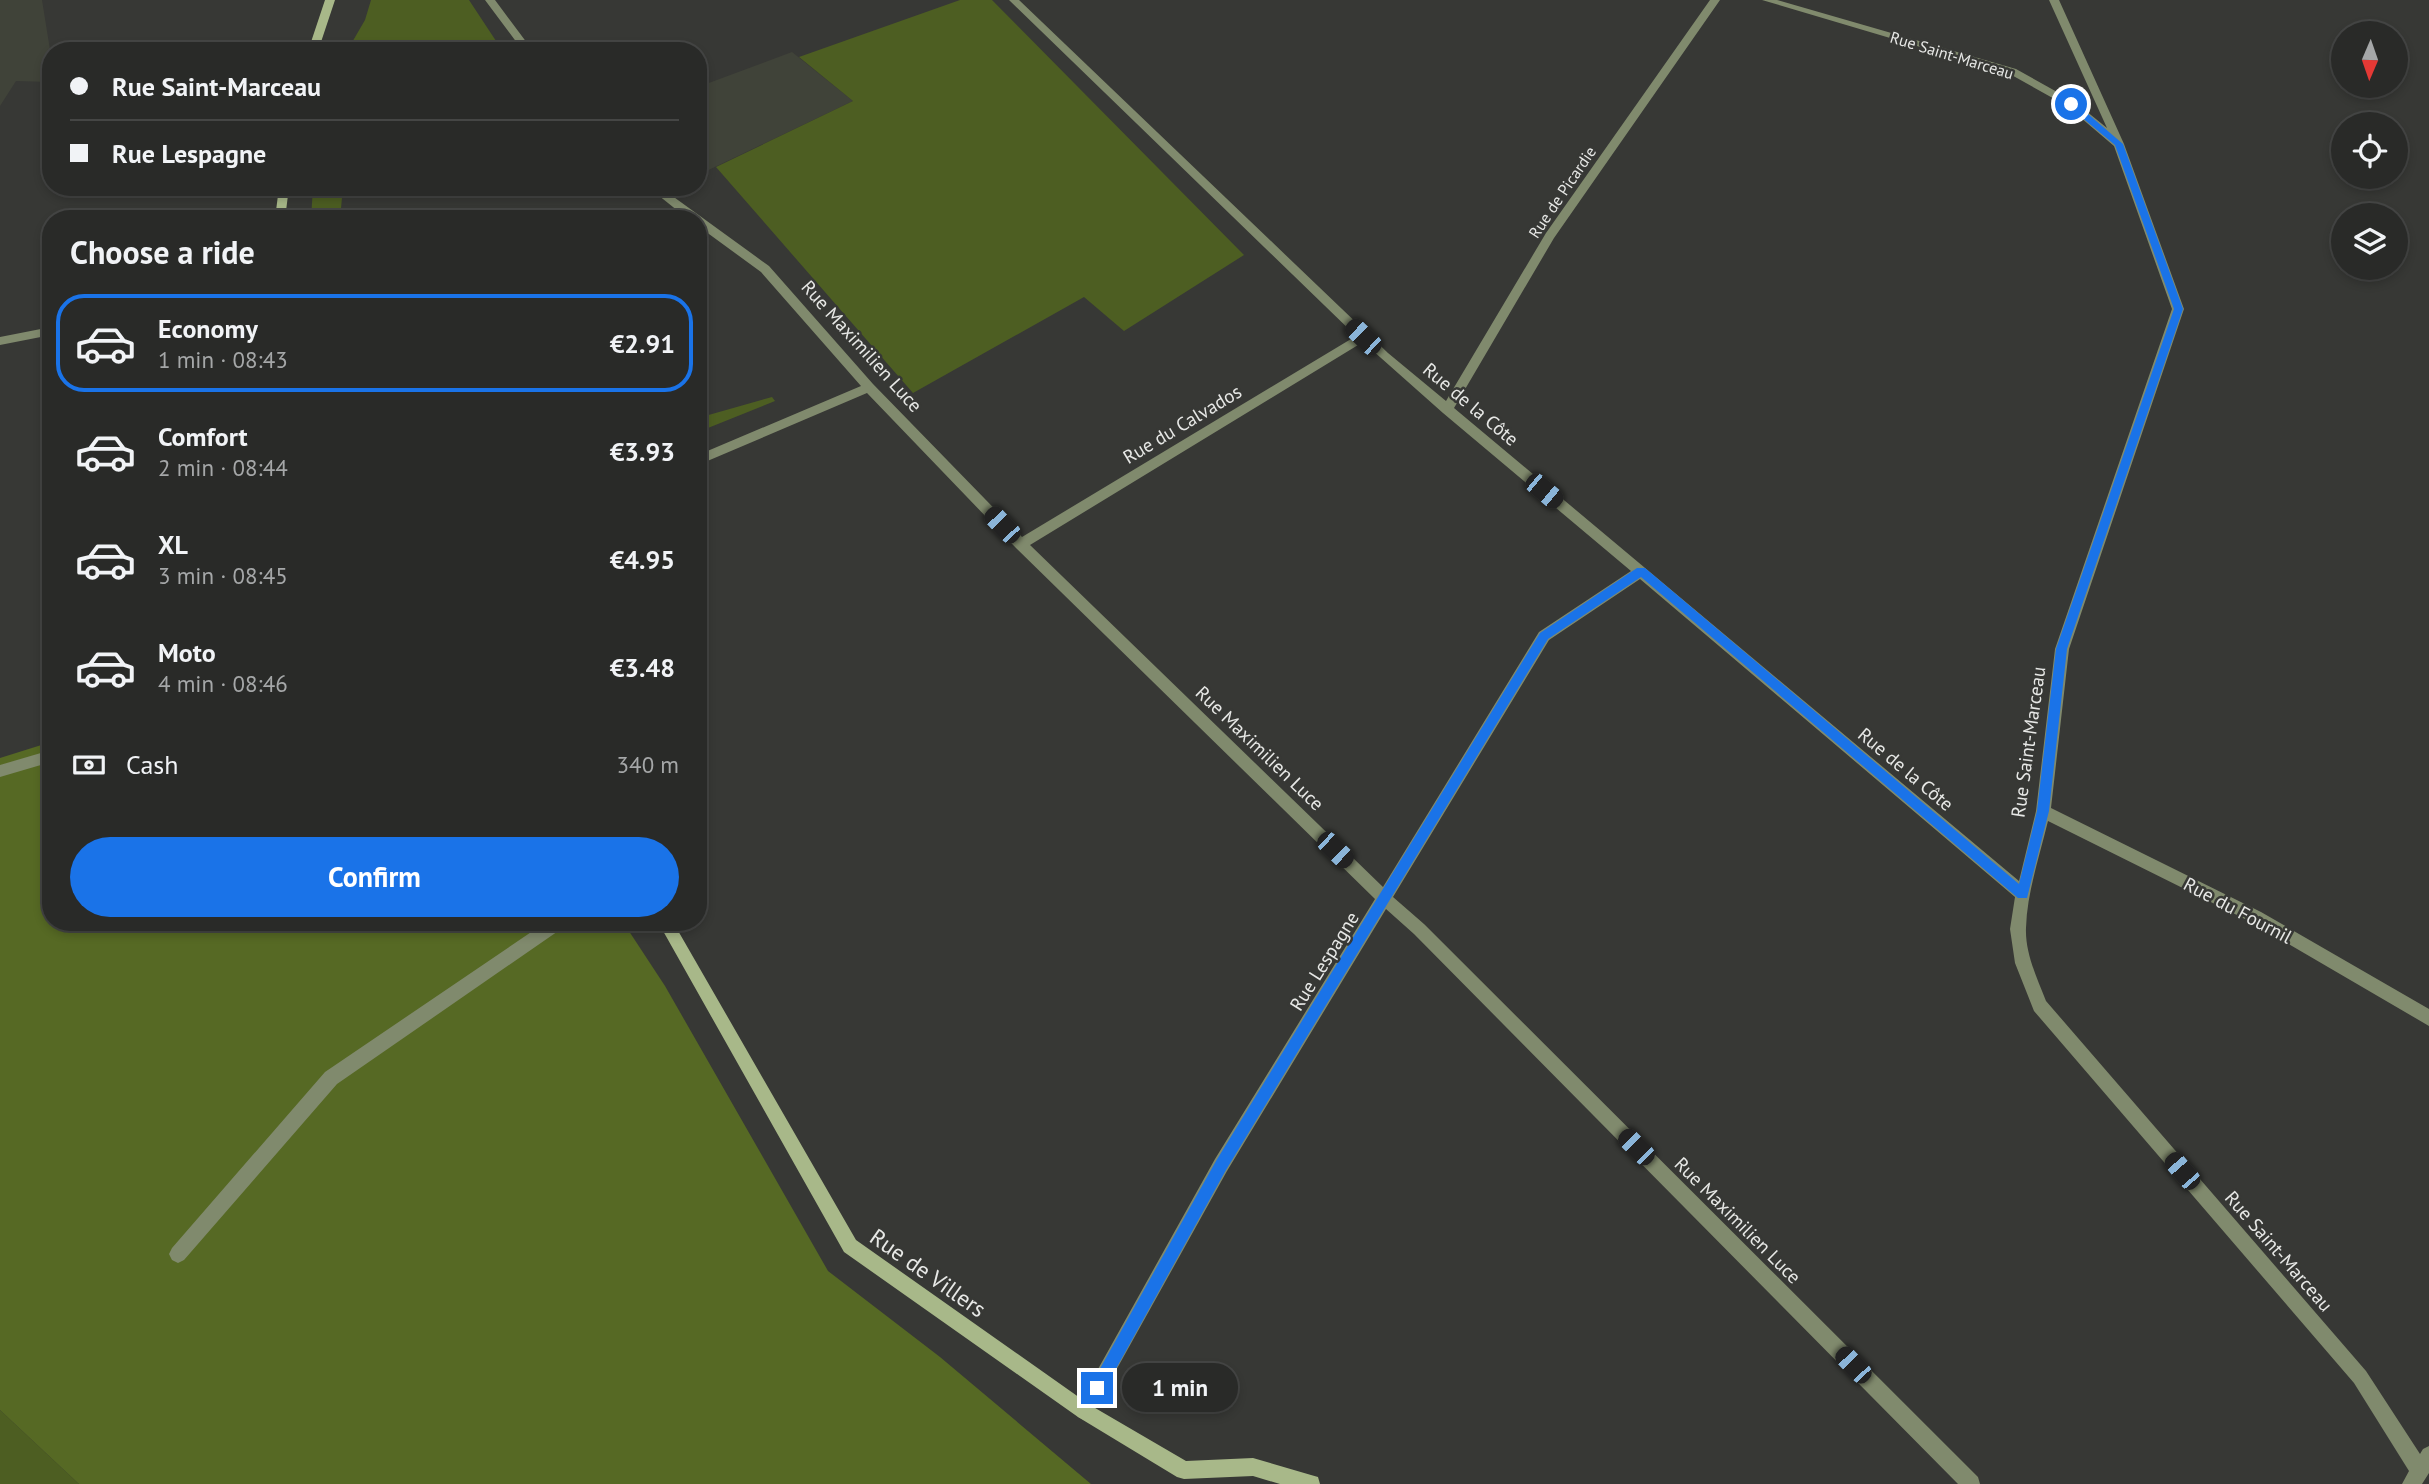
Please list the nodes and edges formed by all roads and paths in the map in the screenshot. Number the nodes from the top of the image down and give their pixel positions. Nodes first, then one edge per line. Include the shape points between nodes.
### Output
1 (330, 0) edge
2 (490, 0) edge
3 (1014, 0) edge
4 (1715, 0) edge
5 (1768, 0) edge
6 (2054, 0) edge
7 (316, 42) edge
8 (521, 42) edge
9 (2119, 144) junction
10 (665, 196) edge
11 (684, 210) edge
12 (707, 227) edge
13 (42, 333) edge
14 (1363, 337) junction
15 (0, 341) edge
16 (869, 387) junction
17 (1447, 410) junction
18 (707, 456) edge
19 (1021, 544) junction
20 (1641, 571) junction
21 (42, 759) edge
22 (0, 771) edge
23 (2043, 811) junction
24 (2023, 894) junction
25 (1385, 899) junction
26 (546, 931) edge
27 (670, 931) edge
28 (2429, 1018) edge
29 (178, 1254) dead end
30 (1084, 1411) junction
31 (2420, 1470) edge
32 (1186, 1477) edge
33 (1311, 1484) edge
34 (1971, 1484) edge

1 - 7 street
2 - 8 street
3 - 14 street, Rue de la Côte
4 - 17 street, Rue de Picardie via 1550,236
5 - 9 street, Rue Saint-Marceau via 2012,71 2071,104
6 - 9 street, Rue Saint-Marceau
9 - 23 street, Rue Saint-Marceau via 2178,309 2062,649
10 - 11 street, Rue Maximilien Luce
12 - 16 street, Rue Maximilien Luce via 765,269
13 - 15 street
14 - 17 street, Rue de la Côte
14 - 19 street, Rue du Calvados
16 - 18 street
16 - 19 street, Rue Maximilien Luce
17 - 20 street, Rue de la Côte
19 - 25 street, Rue Maximilien Luce
20 - 24 street, Rue de la Côte
20 - 25 street, Rue Lespagne via 1544,636
21 - 22 street
23 - 24 street, Rue Saint-Marceau
23 - 28 street, Rue du Fournil via 2256,918
24 - 31 street, Rue Saint-Marceau via 2018,929 2023,963 2040,1006 2360,1377
25 - 30 street, Rue Lespagne via 1221,1166
25 - 34 street, Rue Maximilien Luce
26 - 29 street via 331,1078
27 - 30 street, Rue de Villers via 850,1247
30 - 32 street, Rue de Villers
32 - 33 street, Rue de Villers via 1252,1467

